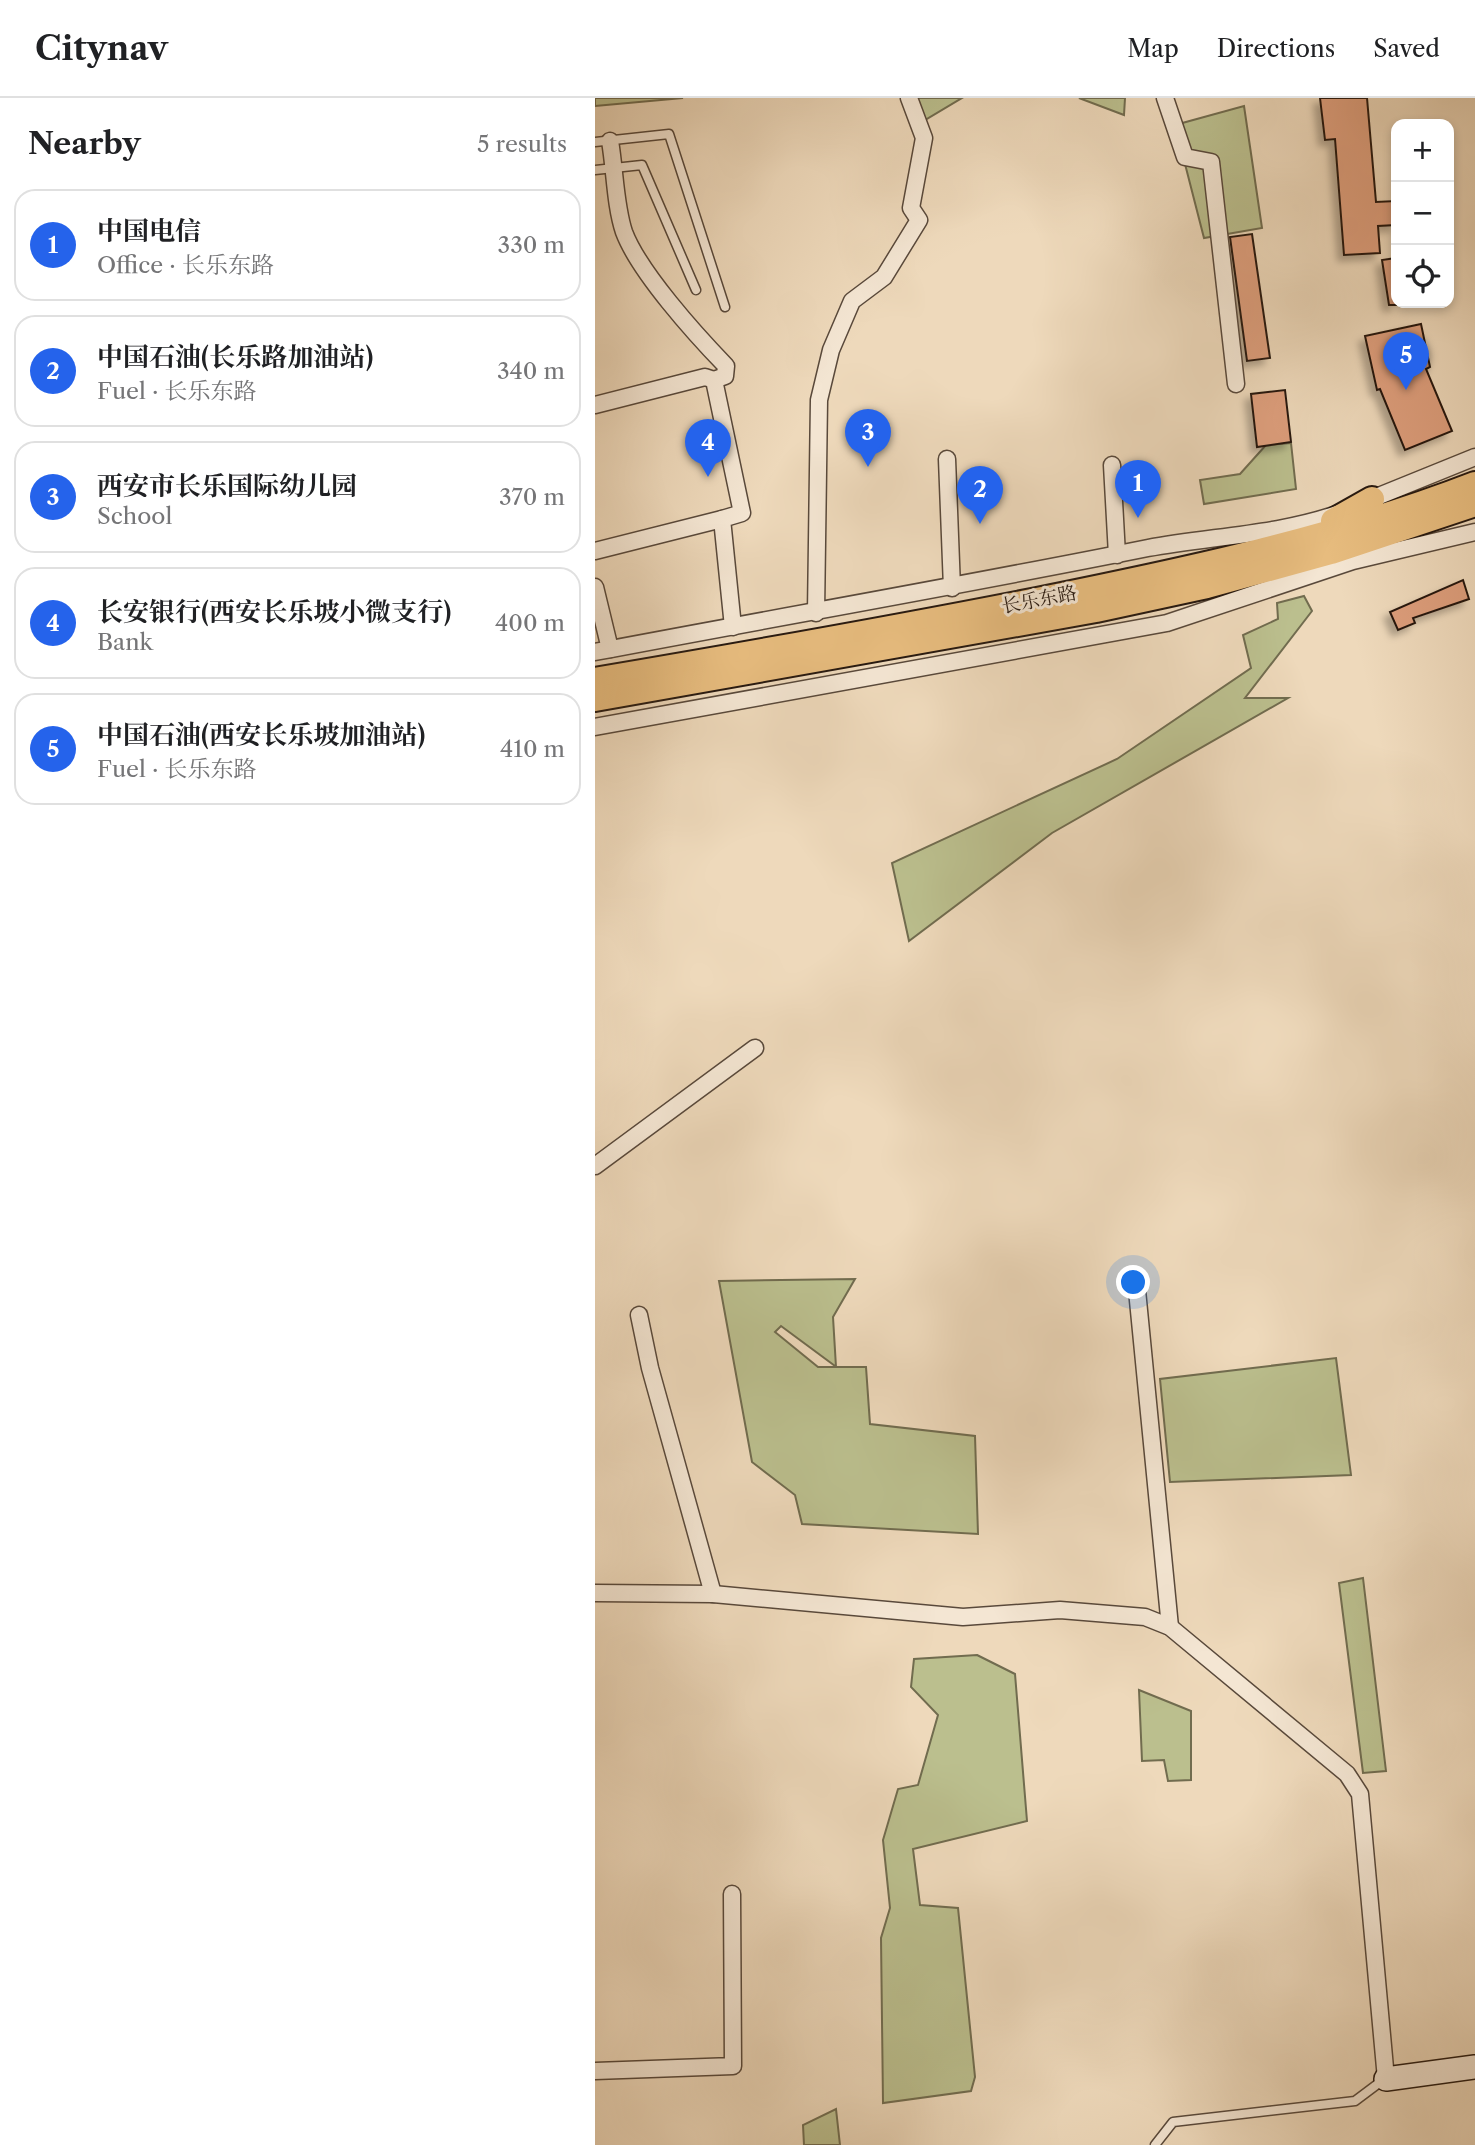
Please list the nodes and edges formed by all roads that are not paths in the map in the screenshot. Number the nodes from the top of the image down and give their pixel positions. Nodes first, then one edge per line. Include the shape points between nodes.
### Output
1 (909, 98) edge
2 (1165, 98) edge
3 (603, 141) edge
4 (615, 168) junction
5 (595, 170) edge
6 (696, 290) dead end
7 (725, 307) dead end
8 (714, 380) junction
9 (1236, 384) dead end
10 (595, 405) edge
11 (1475, 457) edge
12 (947, 459) dead end
13 (1112, 465) dead end
14 (1475, 484) edge
15 (1372, 499) junction
16 (1475, 504) edge
17 (722, 519) junction
18 (1475, 532) edge
19 (1296, 543) junction
20 (595, 551) edge
21 (1117, 555) junction
22 (595, 587) edge
23 (953, 588) junction
24 (816, 613) junction
25 (733, 627) junction
26 (603, 650) edge
27 (595, 680) edge
28 (595, 699) edge
29 (595, 727) edge
30 (755, 1048) dead end
31 (595, 1167) edge
32 (1136, 1280) dead end
33 (639, 1315) dead end
34 (595, 1593) edge
35 (713, 1594) junction
36 (1170, 1627) junction
37 (731, 1894) dead end
38 (1475, 2067) edge
39 (595, 2071) edge
40 (1386, 2079) junction
41 (1155, 2145) edge

1 - 24 street via 924,138 911,208 919,220 884,277 852,301 831,350 819,400
2 - 9 street via 1185,157 1211,162
3 - 4 street
3 - 7 lane via 669,134
4 - 5 lane
4 - 6 lane via 642,165
4 - 8 street via 624,232 689,327 726,366 725,376
8 - 10 street via 705,377
8 - 17 street via 742,513
11 - 15 street
12 - 23 street
13 - 21 street
14 - 19 main road, 长乐东路
15 - 19 main road
15 - 21 street via 1338,514 1270,532 1205,538
16 - 28 main road, 长乐东路 via 1331,552 1207,586
17 - 20 street
17 - 25 street
18 - 29 street via 1342,564 1167,623
19 - 27 main road, 长乐东路 via 979,611
21 - 23 street
22 - 26 street
23 - 24 street
24 - 25 street
25 - 26 street
30 - 31 street
32 - 36 street
33 - 35 street
34 - 35 street
35 - 36 street via 963,1616 1061,1610 1145,1617
36 - 40 street via 1347,1774 1360,1794
37 - 39 street via 733,2066
38 - 40 street
40 - 41 lane via 1356,2101 1173,2122

